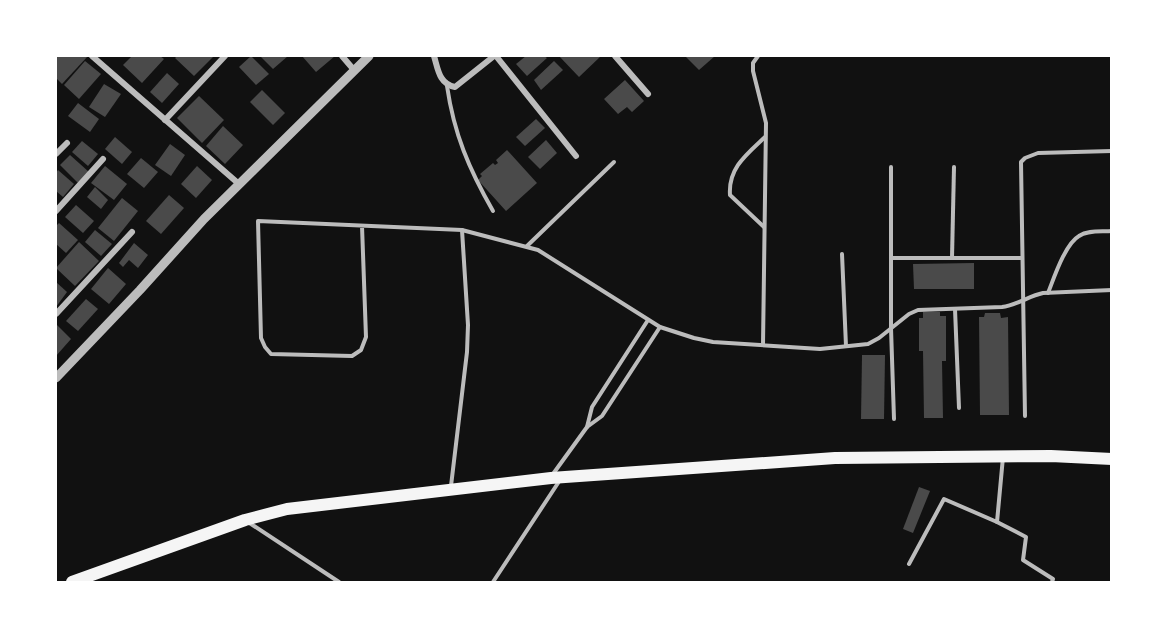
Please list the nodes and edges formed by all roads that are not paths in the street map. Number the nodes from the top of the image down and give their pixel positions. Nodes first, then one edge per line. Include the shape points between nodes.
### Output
1 (92, 56) edge
2 (225, 56) edge
3 (342, 56) edge
4 (369, 56) edge
5 (434, 56) edge
6 (495, 56) edge
7 (615, 56) edge
8 (758, 56) edge
9 (354, 70) junction
10 (447, 86) junction
11 (648, 94) dead end
12 (165, 120) junction
13 (766, 137) junction
14 (67, 143) dead end
15 (1112, 151) edge
16 (56, 154) edge
17 (576, 156) dead end
18 (103, 159) dead end
19 (614, 162) dead end
20 (891, 167) dead end
21 (954, 167) dead end
22 (239, 184) junction
23 (56, 211) edge
24 (493, 211) dead end
25 (362, 226) junction
26 (765, 228) junction
27 (462, 230) junction
28 (132, 231) dead end
29 (1112, 231) edge
30 (527, 246) junction
31 (842, 254) dead end
32 (891, 258) junction
33 (952, 258) junction
34 (1022, 258) junction
35 (1112, 290) edge
36 (1047, 293) junction
37 (1023, 300) junction
38 (955, 309) junction
39 (56, 314) edge
40 (648, 320) junction
41 (660, 327) junction
42 (891, 328) junction
43 (763, 345) junction
44 (846, 346) junction
45 (56, 378) edge
46 (959, 408) dead end
47 (1025, 416) dead end
48 (894, 419) dead end
49 (587, 427) junction
50 (1003, 457) junction
51 (1112, 459) edge
52 (556, 477) junction
53 (451, 490) junction
54 (245, 520) junction
55 (997, 522) junction
56 (909, 564) dead end
57 (72, 582) edge
58 (339, 582) edge
59 (493, 582) edge
60 (1052, 582) edge

1 - 12 street
2 - 12 street
3 - 9 street
4 - 9 street
5 - 10 street
6 - 10 street via 455,87
6 - 17 street
7 - 11 street
8 - 13 lane via 753,71
9 - 22 street
10 - 24 lane via 460,145
12 - 22 street
13 - 26 lane
13 - 26 lane via 740,162 729,182 730,195
14 - 16 street
15 - 34 lane via 1038,153 1021,162
18 - 23 street
19 - 30 lane
20 - 32 lane
21 - 33 lane
22 - 45 street
25 - 25 lane via 258,221 261,338 271,354 351,356 361,350 366,337
25 - 27 lane
26 - 43 lane
27 - 30 lane
27 - 53 lane via 467,352
28 - 39 street
29 - 36 lane via 1088,232 1077,237
30 - 40 lane
31 - 44 lane
32 - 33 lane
32 - 42 lane
33 - 34 lane
34 - 37 lane
35 - 36 lane
36 - 37 lane
37 - 38 lane via 1011,306
37 - 47 lane
38 - 42 lane via 918,310
38 - 46 lane
40 - 41 lane
40 - 49 lane via 591,407
41 - 43 lane via 713,342
41 - 49 lane via 602,416
42 - 44 lane via 868,344
42 - 48 lane
43 - 44 lane via 820,349
49 - 52 lane
50 - 51 main road
50 - 52 main road via 835,458
50 - 55 lane
52 - 53 main road
52 - 59 lane
53 - 54 main road via 287,509
54 - 57 main road
54 - 58 lane
55 - 56 lane via 944,499
55 - 60 lane via 1026,537 1023,560

